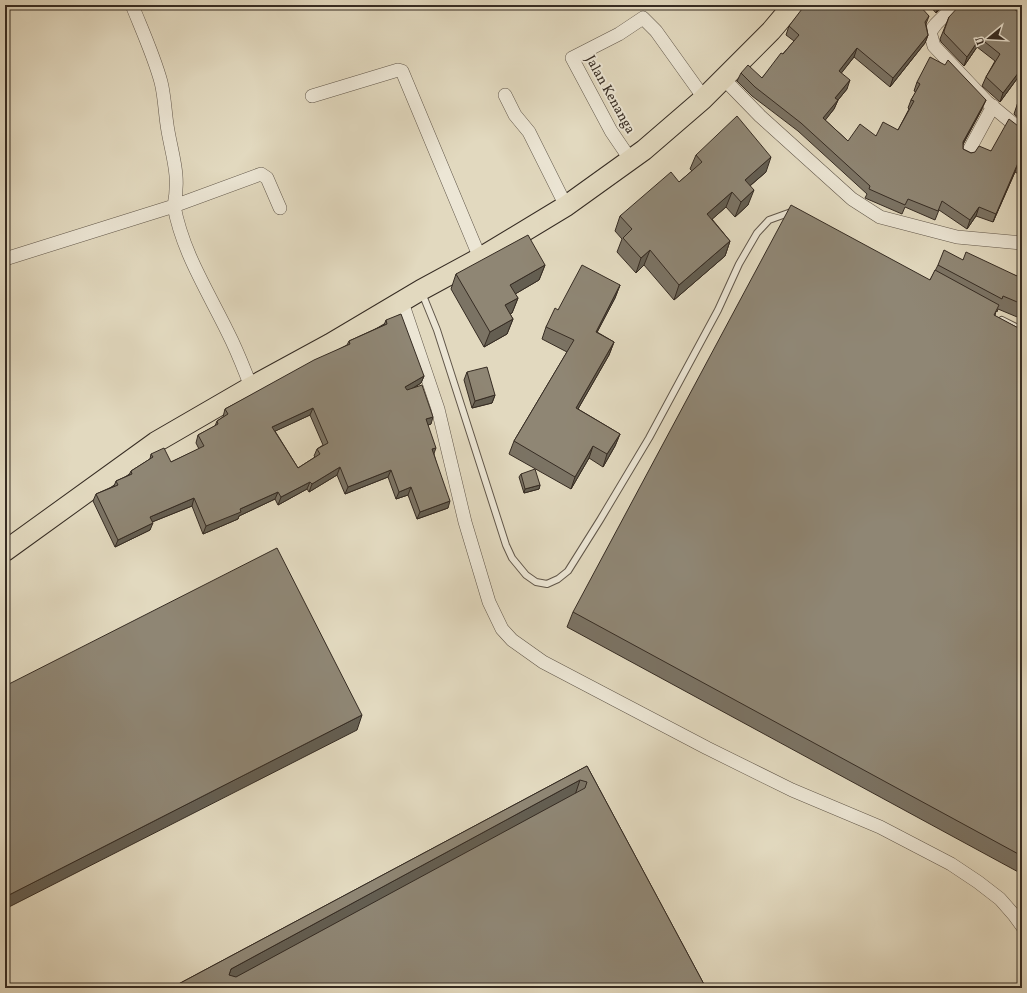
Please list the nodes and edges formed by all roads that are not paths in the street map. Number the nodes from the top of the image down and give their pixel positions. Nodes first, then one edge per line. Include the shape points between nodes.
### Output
1 (132, 5) edge
2 (793, 5) edge
3 (955, 5) edge
4 (724, 79) junction
5 (505, 95) dead end
6 (312, 96) dead end
7 (704, 98) junction
8 (993, 106) junction
9 (1022, 131) edge
10 (967, 154) edge
11 (630, 159) junction
12 (174, 206) junction
13 (566, 206) junction
14 (280, 208) dead end
15 (801, 212) edge
16 (1022, 243) edge
17 (480, 258) junction
18 (5, 259) edge
19 (421, 290) junction
20 (402, 302) junction
21 (998, 318) edge
22 (1022, 330) edge
23 (251, 386) junction
24 (5, 551) edge
25 (1022, 926) edge

1 - 12 street via 164,96 177,171 178,189
2 - 4 main road
3 - 8 street via 932,19 930,32 934,46
4 - 7 main road
4 - 16 street via 760,116 846,194 880,217 957,237
5 - 13 street via 515,115 529,132
6 - 17 street via 398,70 402,71
7 - 11 main road
7 - 11 street, Jalan Kenanga via 656,31 643,18 572,58 611,131
8 - 9 street
8 - 10 street
11 - 13 main road
12 - 14 street via 261,174 267,178
12 - 18 street
12 - 23 street via 178,224 198,276 232,341
13 - 17 main road
15 - 19 lane via 791,210 769,220 757,233 649,438 600,520 568,571 547,584 536,582 526,575 512,558 506,545 437,330
17 - 19 main road
19 - 20 main road
20 - 23 main road
20 - 25 street via 438,410 465,522 489,602 502,630 543,662 692,741 792,790 880,827 951,864 1000,899
21 - 22 lane
23 - 24 main road via 156,442

